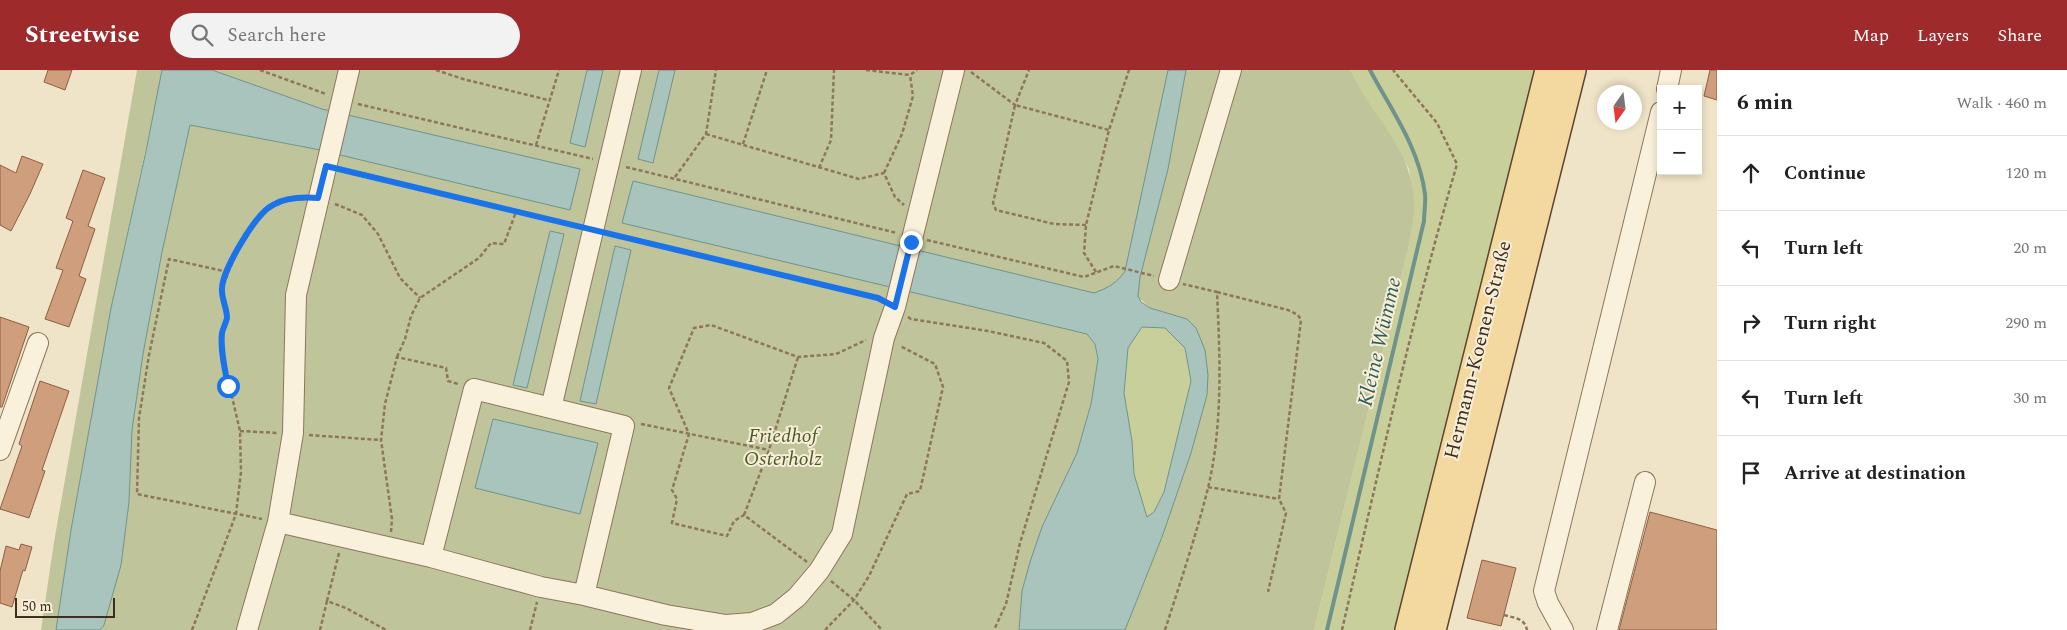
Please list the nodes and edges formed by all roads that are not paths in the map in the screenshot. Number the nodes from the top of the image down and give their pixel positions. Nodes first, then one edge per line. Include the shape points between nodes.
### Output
1 (349, 70) edge
2 (631, 70) edge
3 (954, 70) edge
4 (1230, 70) edge
5 (1548, 70) edge
6 (1573, 70) edge
7 (1671, 70) edge
8 (1667, 85) edge
9 (1657, 128) edge
10 (1169, 280) road end
11 (38, 343) dead end
12 (551, 408) junction
13 (0, 450) edge
14 (1645, 482) dead end
15 (278, 522) junction
16 (431, 557) junction
17 (584, 595) junction
18 (727, 627) edge
19 (247, 630) edge
20 (1408, 630) edge
21 (1433, 630) edge
22 (1563, 630) edge
23 (1607, 630) edge

1 - 15 street via 296,295 293,433
2 - 12 street
3 - 18 street via 884,338 842,534 819,571 797,597 776,614 752,623
4 - 10 street
5 - 20 main road, Hermann-Koenen-Straße
6 - 21 main road, Hermann-Koenen-Straße
7 - 8 street
9 - 22 street via 1544,591
11 - 13 street
12 - 16 street via 474,389
12 - 17 street via 624,426
14 - 23 street
15 - 16 street
15 - 19 street
16 - 17 street via 541,587
17 - 18 street

